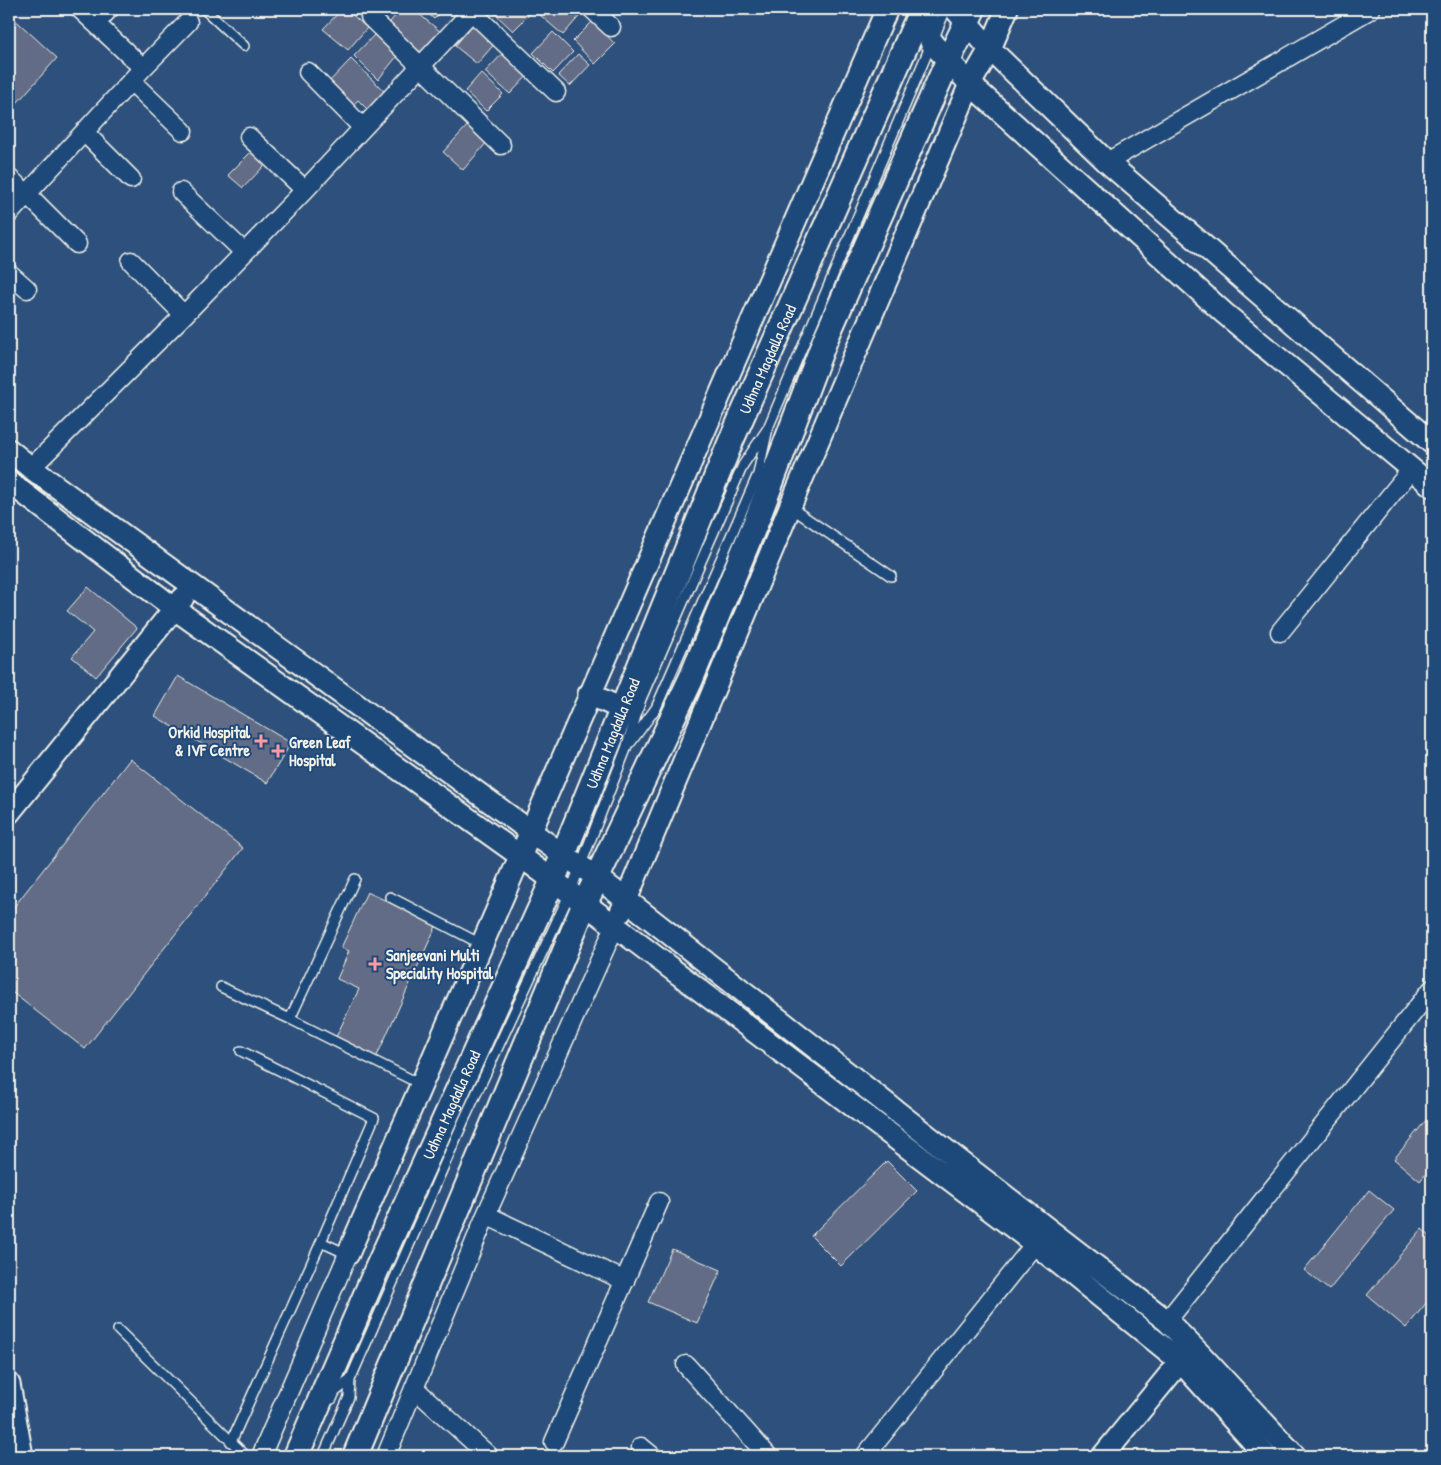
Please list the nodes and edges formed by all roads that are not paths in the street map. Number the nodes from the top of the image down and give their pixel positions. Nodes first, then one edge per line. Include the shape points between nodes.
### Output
1 (80, 9) edge
2 (109, 9) edge
3 (204, 9) edge
4 (592, 9) edge
5 (887, 9) edge
6 (922, 9) edge
7 (926, 9) edge
8 (946, 9) edge
9 (1007, 9) edge
10 (1371, 9) edge
11 (471, 10) edge
12 (965, 14) edge
13 (370, 17) dead end
14 (188, 22) dead end
15 (96, 23) junction
16 (611, 27) dead end
17 (931, 42) junction
18 (244, 46) dead end
19 (990, 49) junction
20 (948, 61) junction
21 (420, 66) junction
22 (308, 72) dead end
23 (137, 75) junction
24 (970, 84) junction
25 (556, 92) dead end
26 (363, 128) junction
27 (84, 132) junction
28 (183, 132) dead end
29 (249, 137) dead end
30 (501, 145) dead end
31 (1107, 162) junction
32 (9, 178) edge
33 (131, 179) dead end
34 (305, 190) junction
35 (181, 192) dead end
36 (27, 194) junction
37 (9, 214) edge
38 (78, 244) dead end
39 (244, 252) junction
40 (131, 261) dead end
41 (9, 272) edge
42 (27, 289) dead end
43 (184, 315) junction
44 (768, 428) junction
45 (1432, 443) edge
46 (9, 450) edge
47 (31, 468) junction
48 (1411, 470) junction
49 (9, 482) edge
50 (1432, 486) edge
51 (790, 507) junction
52 (891, 576) dead end
53 (193, 587) junction
54 (175, 609) junction
55 (1280, 632) dead end
56 (589, 694) junction
57 (622, 709) junction
58 (626, 749) junction
59 (9, 813) edge
60 (530, 830) junction
61 (519, 854) junction
62 (580, 866) junction
63 (355, 879) dead end
64 (569, 892) junction
65 (390, 897) dead end
66 (626, 900) junction
67 (615, 926) junction
68 (481, 944) junction
69 (221, 987) dead end
70 (1432, 989) edge
71 (290, 1019) junction
72 (241, 1051) dead end
73 (420, 1084) junction
74 (659, 1202) dead end
75 (486, 1215) junction
76 (1040, 1236) junction
77 (321, 1242) junction
78 (348, 1254) junction
79 (625, 1281) junction
80 (1167, 1321) junction
81 (118, 1330) dead end
82 (1186, 1354) junction
83 (686, 1365) dead end
84 (350, 1380) junction
85 (9, 1384) edge
86 (414, 1388) junction
87 (327, 1410) dead end
88 (231, 1442) junction
89 (554, 1442) dead end
90 (1111, 1453) edge
91 (22, 1456) edge
92 (246, 1456) edge
93 (261, 1456) edge
94 (296, 1456) edge
95 (324, 1456) edge
96 (355, 1456) edge
97 (386, 1456) edge
98 (489, 1456) edge
99 (768, 1456) edge
100 (865, 1456) edge
101 (1266, 1456) edge
102 (1295, 1456) edge

1 - 15 street
2 - 15 street
3 - 18 lane
4 - 16 street
5 - 56 street
6 - 57 main road, Udhna Magdalla Road via 730,441
7 - 17 street
8 - 17 lane
9 - 19 street
10 - 31 street
11 - 21 street
11 - 25 street
12 - 19 street
12 - 20 main road, Udhna Magdalla Road
13 - 21 street
14 - 23 street
15 - 23 street
17 - 20 street
17 - 44 lane
19 - 24 street
19 - 31 street
20 - 24 street
20 - 62 main road, Udhna Magdalla Road via 825,340 758,517 691,679
21 - 26 street
21 - 30 street
22 - 26 street
23 - 27 street
23 - 28 street
24 - 48 street via 1224,313
24 - 51 street
26 - 34 street
27 - 33 street
27 - 36 street
29 - 34 street
31 - 45 street
32 - 36 street
34 - 39 street
35 - 39 street
36 - 37 street
36 - 38 street
39 - 43 street
40 - 43 street
41 - 42 street
43 - 47 street
44 - 58 lane via 743,465 641,699
44 - 58 lane via 758,474 656,708
46 - 47 street
47 - 53 street
48 - 50 street
48 - 55 street
49 - 54 street
51 - 52 lane
51 - 66 street
53 - 54 street
53 - 60 street
54 - 59 street
54 - 61 street
56 - 57 street
56 - 60 street
57 - 62 main road, Udhna Magdalla Road
58 - 62 lane
60 - 61 street
60 - 62 street
61 - 64 street
61 - 68 street
62 - 64 main road, Udhna Magdalla Road
62 - 64 main road, Udhna Magdalla Road
62 - 66 street
63 - 71 lane
64 - 67 street
64 - 84 lane
64 - 94 main road, Udhna Magdalla Road via 376,1271
64 - 96 main road, Udhna Magdalla Road
65 - 68 lane
66 - 67 street
66 - 76 street
67 - 75 street
67 - 76 street
68 - 73 street
69 - 71 lane
70 - 80 street
71 - 73 lane
72 - 77 lane via 374,1118
73 - 78 street
74 - 79 street
75 - 79 street
75 - 86 street
76 - 80 street
76 - 82 street
76 - 100 street
77 - 78 lane
77 - 88 lane
78 - 93 street
79 - 89 street
80 - 82 street
81 - 88 lane
82 - 90 street
82 - 101 street
82 - 102 street
83 - 99 street
84 - 87 lane via 335,1392
84 - 95 lane via 349,1397
85 - 91 street
86 - 97 street
86 - 98 street
88 - 92 lane

